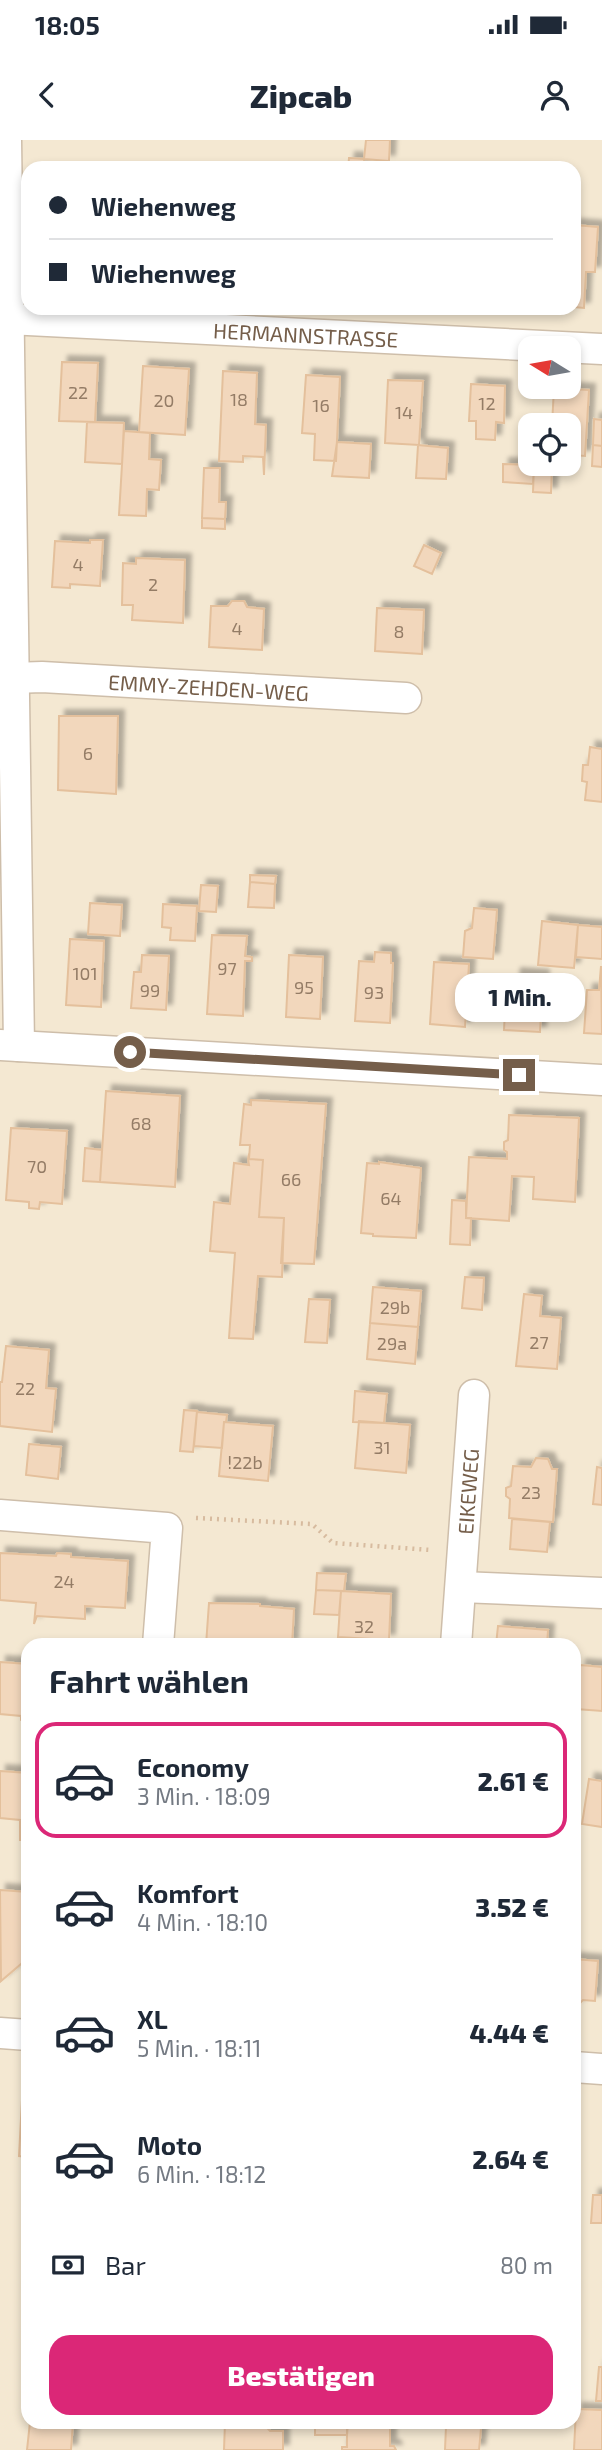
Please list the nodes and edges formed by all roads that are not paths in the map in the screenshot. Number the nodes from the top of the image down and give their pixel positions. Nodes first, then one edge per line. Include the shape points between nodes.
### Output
1 (6, 140) edge
2 (4, 266) edge
3 (8, 319) junction
4 (602, 349) edge
5 (13, 678) junction
6 (406, 698) dead end
7 (9, 1045) edge
8 (602, 1080) edge
9 (474, 1395) dead end
10 (0, 1515) edge
11 (461, 1587) junction
12 (602, 1593) edge
13 (159, 1638) edge
14 (457, 1638) edge
15 (0, 2033) edge
16 (21, 2034) edge
17 (581, 2068) edge
18 (602, 2069) edge

1 - 2 street
2 - 3 street
3 - 4 street, HERMANNSTRASSE
3 - 5 street
5 - 6 street, EMMY-ZEHDEN-WEG
5 - 7 street
7 - 8 street
9 - 11 street, EIKEWEG
10 - 13 street via 167,1528
11 - 12 street
11 - 14 street, EIKEWEG
15 - 16 street
17 - 18 street

